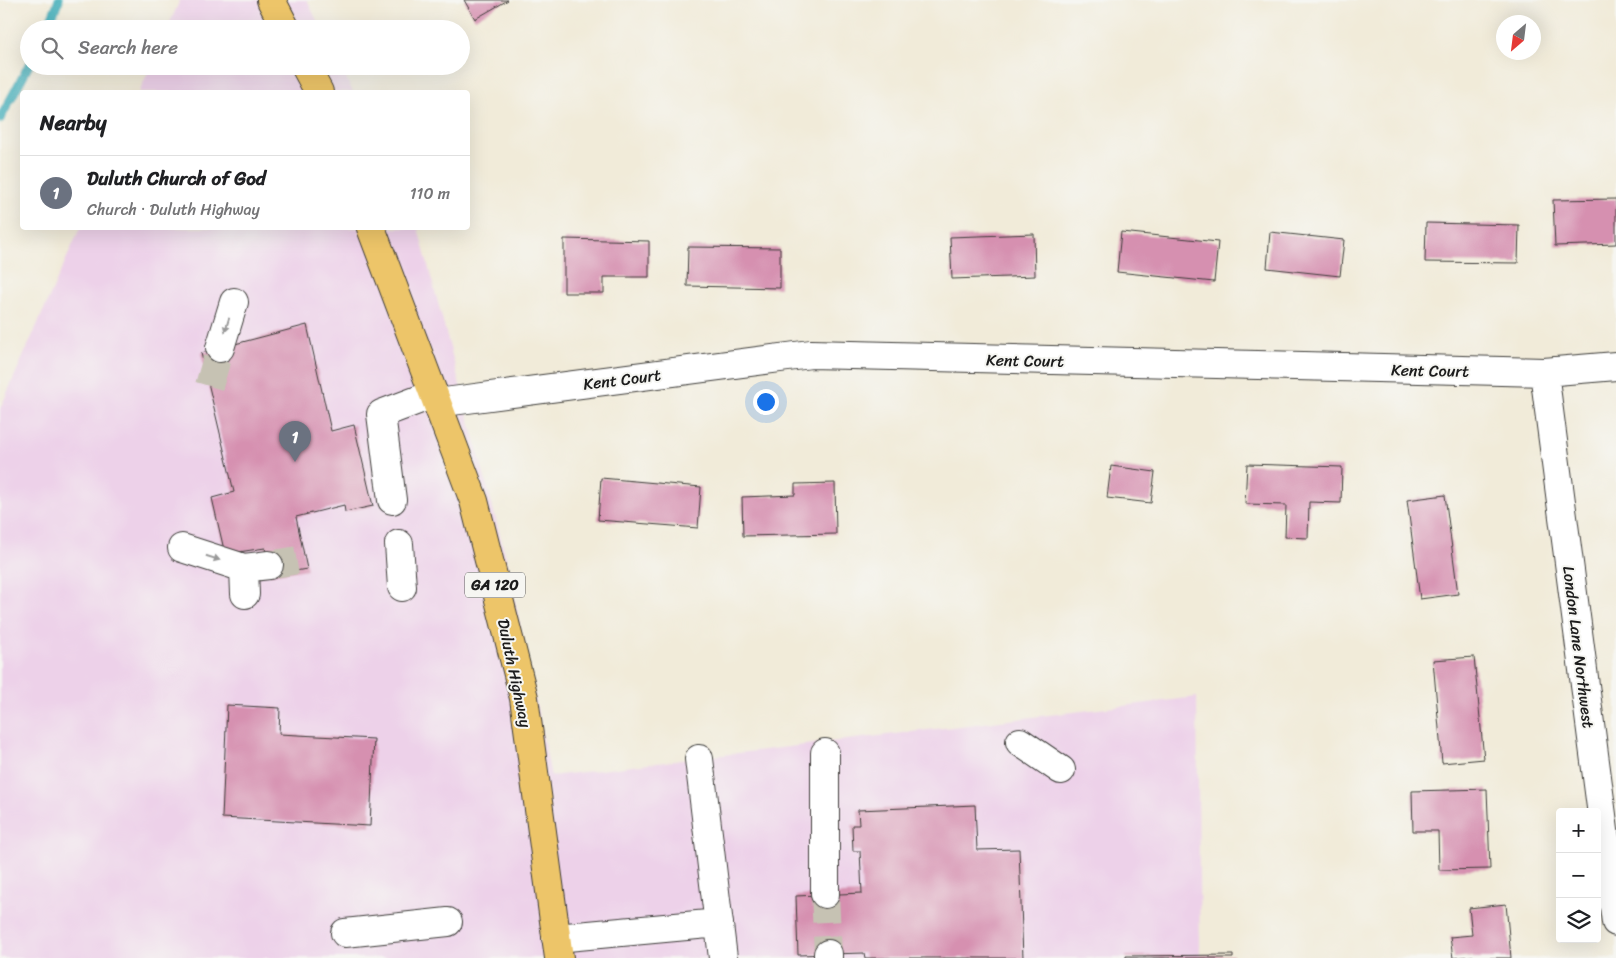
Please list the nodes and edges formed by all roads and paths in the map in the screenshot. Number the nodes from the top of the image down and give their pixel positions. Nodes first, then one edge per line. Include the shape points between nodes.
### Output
1 (271, 0) edge
2 (281, 20) edge
3 (310, 75) edge
4 (318, 90) edge
5 (372, 230) edge
6 (234, 302) dead end
7 (220, 348) tunnel mouth
8 (1616, 366) edge
9 (1544, 372) junction
10 (436, 399) junction
11 (392, 500) dead end
12 (399, 544) dead end
13 (182, 548) dead end
14 (253, 575) tunnel mouth
15 (402, 587) dead end
16 (1020, 742) dead end
17 (825, 753) dead end
18 (699, 759) dead end
19 (1061, 770) dead end
20 (825, 894) tunnel mouth
21 (448, 922) dead end
22 (1616, 922) edge
23 (719, 923) junction
24 (345, 933) dead end
25 (557, 948) edge
26 (723, 958) edge

1 - 2 main road
3 - 4 main road
5 - 10 main road, Duluth Highway / GA 120
6 -> 7 street
8 - 9 street, Kent Court
9 - 10 street, Kent Court via 811,354
9 - 22 street, London Lane Northwest
10 - 11 street, Kent Court via 381,414
10 - 25 main road, Duluth Highway / GA 120 via 474,501 524,698
12 - 15 street
13 -> 14 street
16 - 19 street
17 - 20 street
18 - 23 street
21 - 24 street
23 - 25 street
23 - 26 street

